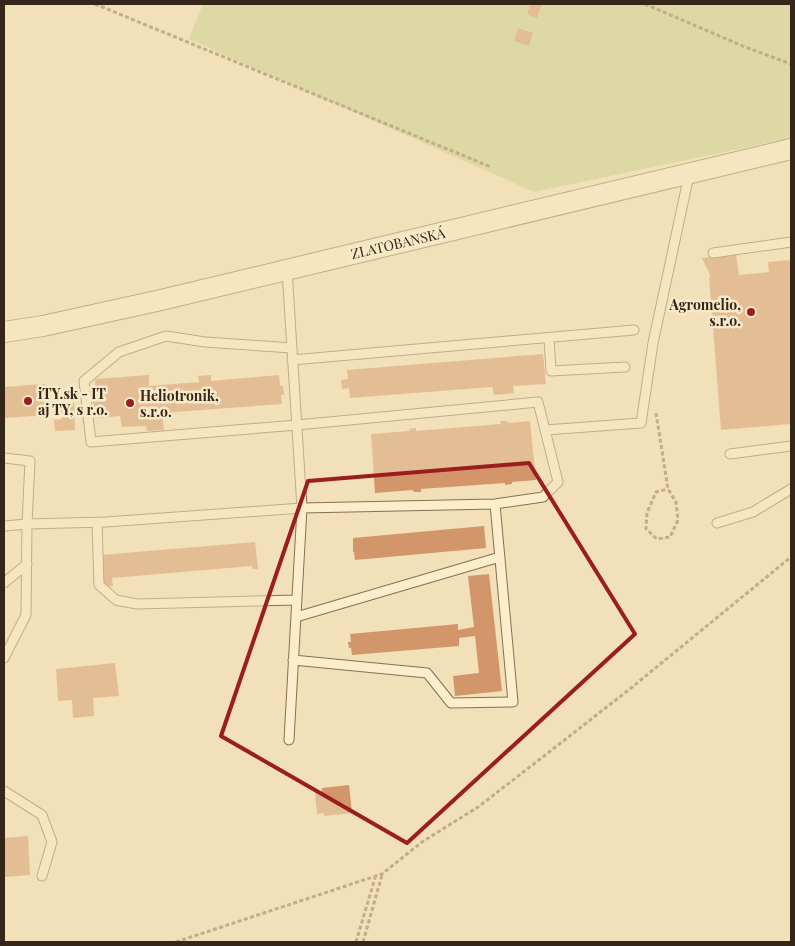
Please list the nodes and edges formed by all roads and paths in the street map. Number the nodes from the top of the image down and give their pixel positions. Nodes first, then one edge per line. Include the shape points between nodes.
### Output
1 (95, 4) edge
2 (645, 4) edge
3 (791, 64) edge
4 (791, 149) edge
5 (491, 167) dead end
6 (689, 174) junction
7 (791, 242) edge
8 (713, 253) dead end
9 (287, 270) junction
10 (634, 330) dead end
11 (4, 332) edge
12 (549, 338) junction
13 (292, 348) junction
14 (292, 360) junction
15 (625, 367) dead end
16 (655, 405) dead end
17 (296, 425) junction
18 (545, 430) junction
19 (791, 446) edge
20 (730, 454) dead end
21 (4, 458) edge
22 (668, 489) junction
23 (791, 489) edge
24 (495, 504) junction
25 (302, 508) junction
26 (97, 522) junction
27 (717, 523) dead end
28 (27, 524) junction
29 (4, 526) edge
30 (500, 557) junction
31 (791, 557) edge
32 (27, 564) junction
33 (4, 583) edge
34 (297, 600) junction
35 (296, 617) junction
36 (4, 658) edge
37 (293, 660) junction
38 (289, 740) dead end
39 (4, 791) edge
40 (382, 874) junction
41 (42, 876) dead end
42 (375, 877) junction
43 (176, 942) edge
44 (356, 942) edge
45 (363, 942) edge

1 - 5 path
2 - 3 path
4 - 6 street, ZLATOBANSKÁ
6 - 9 street, ZLATOBANSKÁ
6 - 18 lane via 653,343 641,423
7 - 8 lane
9 - 11 street, ZLATOBANSKÁ via 62,322
9 - 13 lane
10 - 12 lane
12 - 14 lane
12 - 15 lane via 551,371
13 - 14 lane
13 - 17 lane via 166,336 119,352 84,381 90,442
14 - 17 lane
16 - 22 path
17 - 18 lane via 538,402
17 - 25 lane
18 - 24 lane via 558,482 543,497
19 - 20 lane
21 - 28 lane via 30,461
22 - 22 path via 676,502 678,520 670,537 657,539 646,529 646,513 656,492
23 - 27 lane via 753,512
24 - 25 lane
24 - 30 lane
25 - 26 lane
25 - 34 lane
26 - 28 lane
26 - 34 lane via 99,585 116,600 137,604
28 - 29 lane
28 - 32 lane
30 - 35 lane
30 - 37 lane via 513,702 451,703 427,673
31 - 40 path via 535,764 478,807 422,842
32 - 33 lane
32 - 36 lane via 26,615
34 - 35 lane
35 - 37 lane
37 - 38 lane
39 - 41 lane via 42,815 52,842
40 - 42 path
40 - 45 path
42 - 43 path
42 - 44 path

